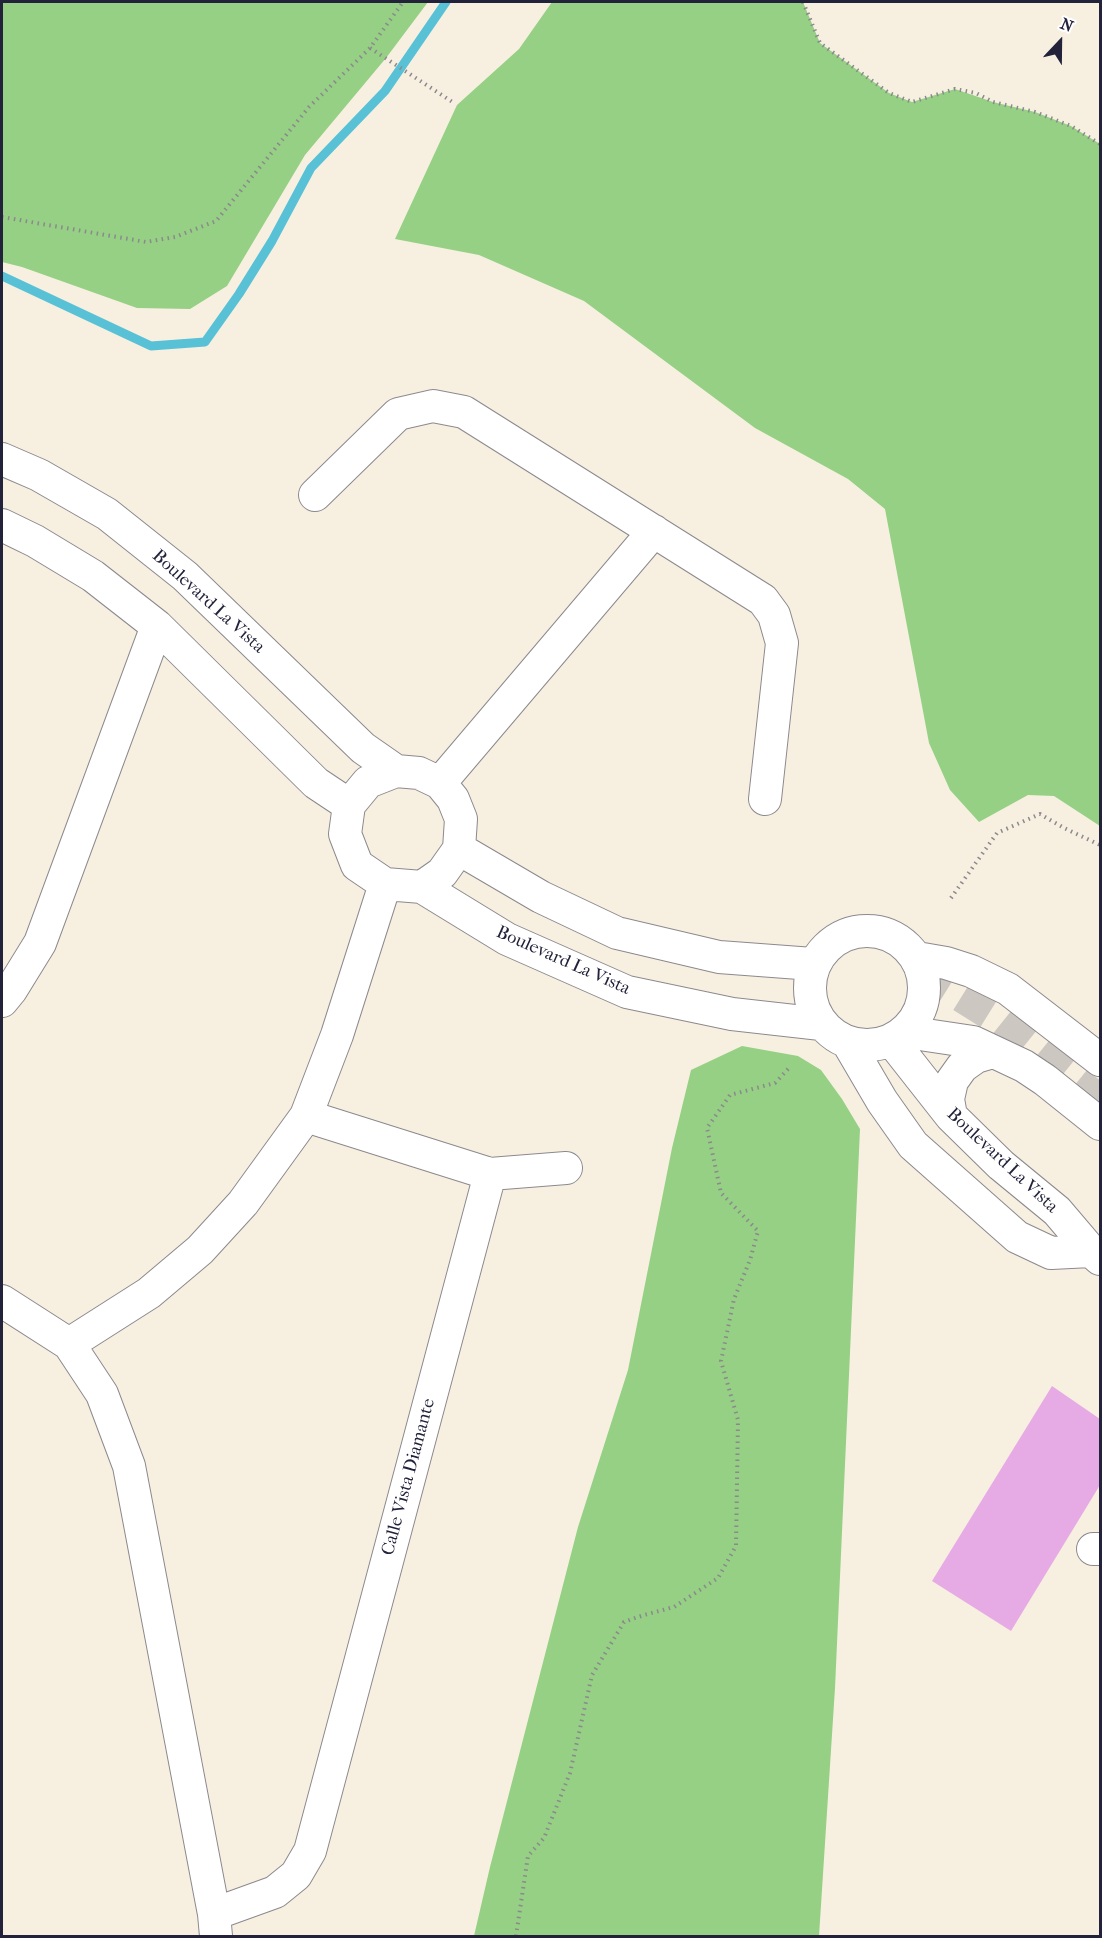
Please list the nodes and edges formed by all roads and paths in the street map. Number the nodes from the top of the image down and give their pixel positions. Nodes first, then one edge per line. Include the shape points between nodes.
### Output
1 (403, 2) edge
2 (803, 2) edge
3 (370, 48) junction
4 (454, 103) dead end
5 (1101, 144) edge
6 (2, 217) edge
7 (2, 459) edge
8 (315, 495) dead end
9 (2, 525) edge
10 (654, 531) junction
11 (157, 626) junction
12 (396, 771) junction
13 (440, 783) junction
14 (765, 799) dead end
15 (349, 805) junction
16 (1101, 845) edge
17 (459, 849) junction
18 (385, 884) junction
19 (422, 887) junction
20 (951, 898) dead end
21 (917, 958) junction
22 (813, 964) junction
23 (2, 1001) edge
24 (821, 1024) junction
25 (899, 1036) junction
26 (848, 1043) junction
27 (993, 1052) junction
28 (1101, 1060) edge
29 (789, 1068) dead end
30 (306, 1116) junction
31 (951, 1116) junction
32 (1101, 1124) edge
33 (566, 1168) dead end
34 (490, 1174) junction
35 (1096, 1255) edge
36 (2, 1301) edge
37 (69, 1344) junction
38 (215, 1925) edge
39 (516, 1936) edge

1 - 3 path
2 - 5 path via 820,43 889,93 912,102 955,89 976,93 1071,126
3 - 4 path
3 - 6 path via 309,107 216,221 175,237 146,242
7 - 12 street, Boulevard La Vista via 107,514 185,576 363,748
8 - 10 street via 398,414 433,406 464,412
9 - 11 street via 93,576
10 - 13 street
10 - 14 street via 763,600 774,615 782,643
11 - 15 street via 316,783
11 - 23 street via 40,942
12 - 13 street via 419,773
12 - 15 street via 368,782
13 - 17 street via 453,799 461,819
15 - 18 street via 345,834 357,865
16 - 20 path via 1040,814 998,833
17 - 19 street via 442,873
17 - 22 street via 541,897 617,933 719,957
18 - 19 street
18 - 30 street via 337,1035
19 - 24 street, Boulevard La Vista via 507,939 627,992 732,1014
21 - 22 street via 900,940 876,930 851,932 829,943
21 - 25 street via 925,984 921,1010
21 - 28 street via 971,971 1008,989
22 - 24 street via 808,995
24 - 26 street
25 - 26 street via 870,1046
25 - 27 street via 973,1042
25 - 31 street, Boulevard La Vista
26 - 35 street, Boulevard La Vista via 913,1145 1017,1237 1051,1252
27 - 31 street via 976,1057 952,1081 948,1099
27 - 32 street via 1024,1066
29 - 39 path via 775,1083 730,1095 707,1128 721,1193 758,1231 734,1299 721,1361 738,1419 736,1546 718,1578 674,1607 624,1622 592,1675 570,1773 544,1838 528,1856
30 - 34 street
30 - 37 street via 243,1203 200,1250 149,1293
31 - 35 street, Boulevard La Vista via 1001,1165 1057,1211
33 - 34 street
34 - 38 street, Calle Vista Diamante via 310,1851 296,1875 275,1892
36 - 37 street
37 - 38 street via 102,1394 129,1466

